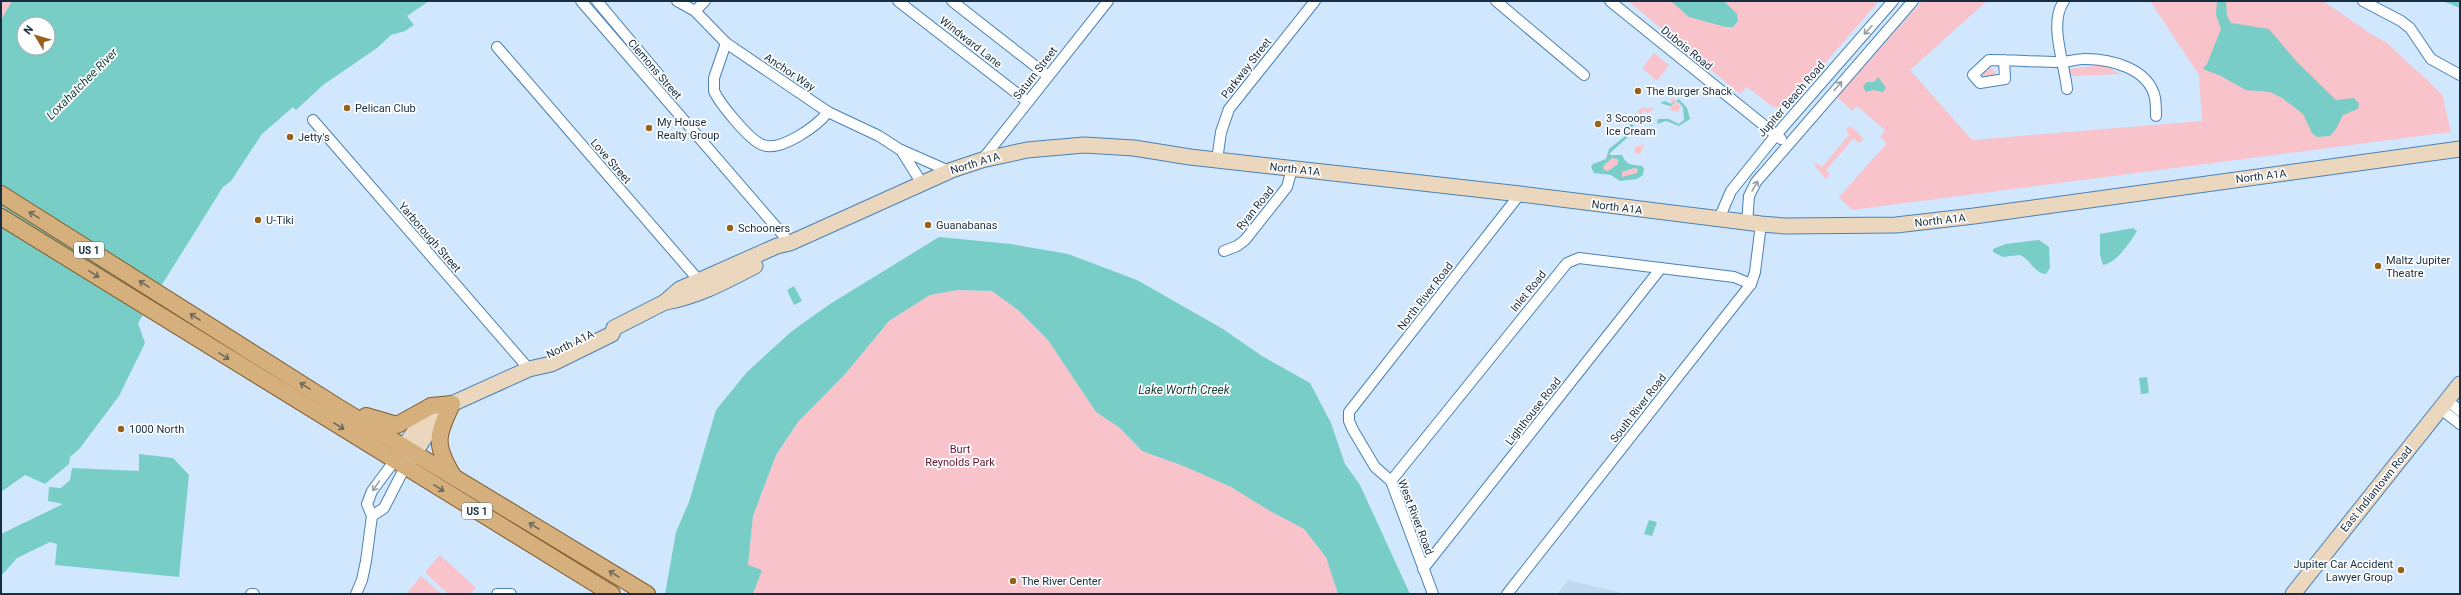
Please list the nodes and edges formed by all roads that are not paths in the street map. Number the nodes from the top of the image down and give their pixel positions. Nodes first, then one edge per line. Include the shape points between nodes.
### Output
1 (581, 1) edge
2 (597, 1) edge
3 (677, 1) edge
4 (705, 1) edge
5 (898, 1) edge
6 (952, 1) edge
7 (1108, 1) edge
8 (1315, 1) edge
9 (1496, 1) edge
10 (1610, 1) edge
11 (1893, 1) edge
12 (1913, 1) edge
13 (2064, 1) edge
14 (2363, 1) edge
15 (695, 11) junction
16 (726, 43) junction
17 (496, 47) dead end
18 (2004, 60) dead end
19 (2060, 62) junction
20 (659, 75) dead end
21 (1584, 75) dead end
22 (2460, 75) edge
23 (1048, 76) junction
24 (2067, 89) dead end
25 (1028, 102) junction
26 (828, 112) junction
27 (2156, 116) dead end
28 (313, 120) dead end
29 (1776, 135) junction
30 (1787, 144) junction
31 (899, 148) junction
32 (2460, 149) edge
33 (982, 160) junction
34 (1217, 160) junction
35 (1292, 169) junction
36 (949, 171) junction
37 (922, 182) junction
38 (1, 194) edge
39 (1520, 194) junction
40 (1, 217) edge
41 (1718, 221) junction
42 (1754, 224) junction
43 (790, 243) junction
44 (1224, 251) dead end
45 (1661, 268) junction
46 (1751, 284) junction
47 (703, 285) junction
48 (529, 369) junction
49 (2460, 384) edge
50 (452, 404) junction
51 (2444, 404) junction
52 (338, 407) junction
53 (2460, 411) edge
54 (1349, 412) joint
55 (2460, 424) edge
56 (410, 449) junction
57 (400, 463) junction
58 (453, 476) junction
59 (1391, 481) junction
60 (372, 516) junction
61 (1423, 570) junction
62 (251, 594) edge
63 (254, 594) edge
64 (356, 594) edge
65 (497, 594) edge
66 (511, 594) edge
67 (612, 594) edge
68 (647, 594) edge
69 (1433, 594) edge
70 (1506, 594) edge
71 (2292, 594) edge

1 - 43 street, Clemons Street
2 - 20 street
3 - 15 street, Anchor Way
4 - 15 street
5 - 25 street, Windward Lane
6 - 23 street
7 - 23 street, Saturn Street
8 - 34 street, Parkway Street via 1229,109 1221,132
9 - 21 street
10 - 29 street, Dubois Road
11 -> 29 street, Jupiter Beach Road
30 -> 12 street
13 - 19 street via 2058,22
14 - 22 street via 2401,21 2410,28 2431,59
15 - 16 street, Anchor Way
16 - 26 street, Anchor Way
16 - 26 street via 714,78 714,91 758,144 771,146 810,130
17 - 47 street, Love Street
18 - 19 street
19 - 24 street
19 - 27 street via 2085,59 2114,62 2134,70 2146,80 2155,96
23 - 25 street, Saturn Street
25 - 33 street, Saturn Street
26 - 31 street, Anchor Way
28 - 48 street, Yarborough Street
29 - 30 street, Dubois Road
29 - 41 street, Jupiter Beach Road via 1731,191
42 -> 30 street via 1749,196 1756,182
31 - 36 street, Anchor Way
31 - 37 street, Anchor Way
32 - 42 street, North A1A via 1896,225
33 - 34 street, North A1A via 1027,150 1084,145 1134,148
33 - 36 street, North A1A
34 - 35 street, North A1A
35 - 39 street, North A1A
35 - 44 street, Ryan Road via 1287,187 1245,240
36 - 37 street, North A1A
37 - 43 street, North A1A
52 -> 38 main road, US 1
39 - 41 street, North A1A
39 - 54 street, North River Road
40 -> 57 main road, US 1
41 - 42 street, North A1A
42 - 46 street, South River Road via 1755,272
43 - 47 street, North A1A
45 - 46 street, Inlet Road via 1734,277
45 - 59 street, Inlet Road via 1579,258 1566,263
45 - 61 street, Lighthouse Road
46 - 70 street, South River Road
47 - 48 street, North A1A via 680,289 666,302 614,328 612,334 551,364
48 - 50 street, North A1A
49 - 51 street, East Indiantown Road
50 - 52 main road via 432,406 397,425
50 - 56 street, North A1A
50 - 58 main road via 441,427 438,441 442,456
51 - 53 street
51 - 55 street
51 - 71 street, East Indiantown Road
52 - 56 main road, US 1
54 - 59 street, West River Road via 1351,425 1375,467
56 - 57 street, North A1A
56 - 58 main road, US 1
57 - 60 street via 384,508
57 -> 60 street via 372,491 367,504
57 -> 67 main road, US 1
68 -> 58 main road, US 1
59 - 61 street, West River Road
60 - 64 street via 366,561
61 - 69 street, West River Road
62 - 63 street
65 - 66 street

